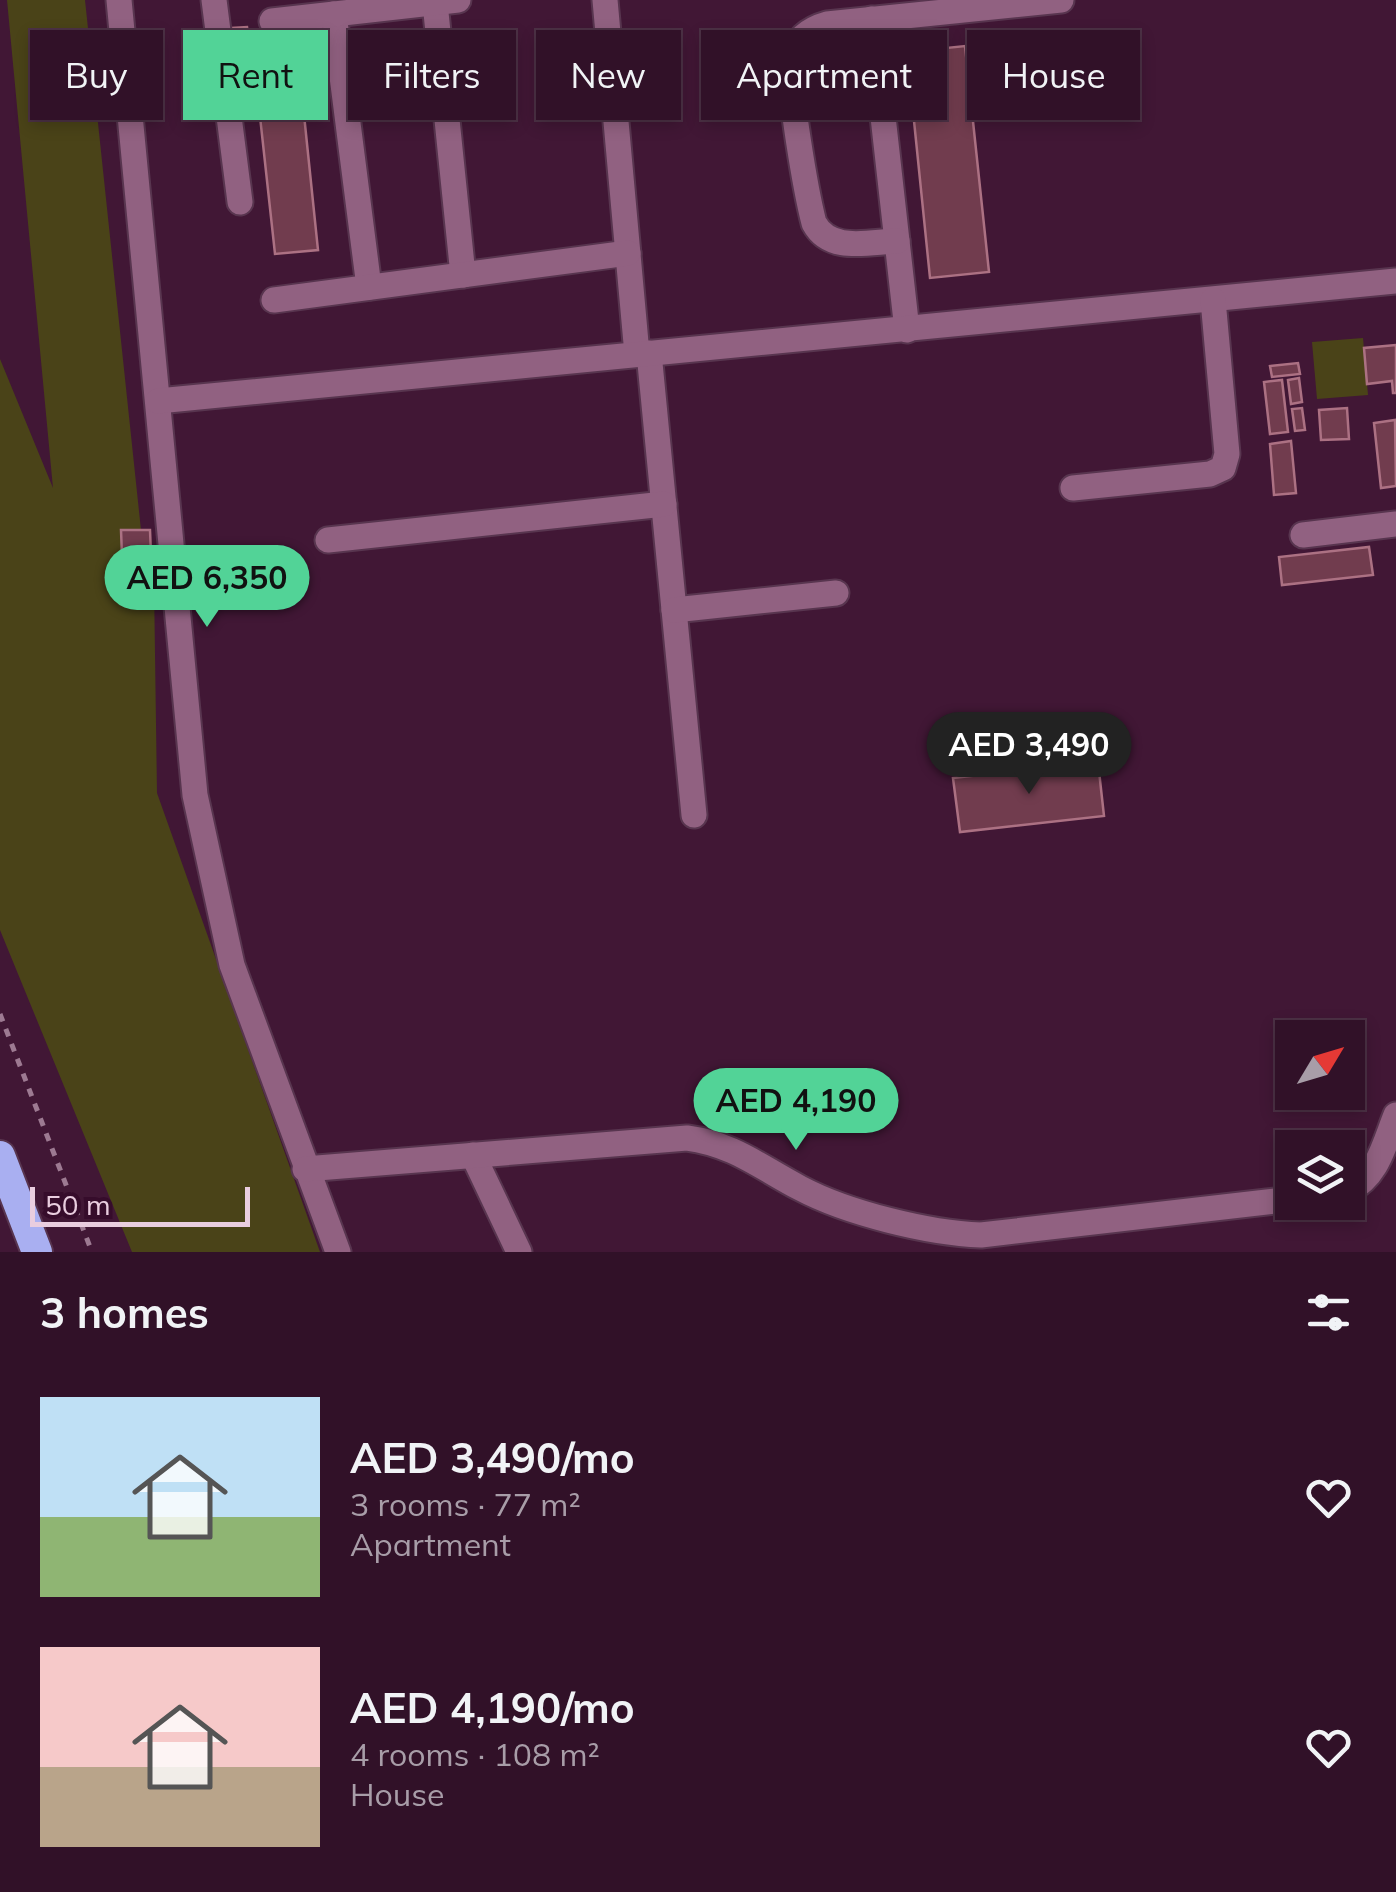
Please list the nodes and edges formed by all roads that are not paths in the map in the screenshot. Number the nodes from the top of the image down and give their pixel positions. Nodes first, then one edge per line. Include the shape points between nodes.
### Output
1 (119, 0) edge
2 (214, 0) edge
3 (605, 0) edge
4 (1061, 0) edge
5 (446, 1) edge
6 (334, 14) junction
7 (872, 20) junction
8 (272, 21) dead end
9 (240, 202) dead end
10 (897, 240) junction
11 (628, 253) junction
12 (463, 275) junction
13 (1396, 281) edge
14 (369, 287) junction
15 (274, 300) dead end
16 (1213, 300) junction
17 (907, 330) junction
18 (643, 354) junction
19 (158, 401) junction
20 (1073, 488) dead end
21 (664, 504) junction
22 (1396, 524) edge
23 (1303, 535) dead end
24 (328, 540) dead end
25 (836, 593) dead end
26 (674, 610) junction
27 (694, 815) dead end
28 (1396, 1115) edge
29 (473, 1155) junction
30 (0, 1156) edge
31 (305, 1168) junction
32 (1365, 1179) edge
33 (1275, 1201) edge
34 (37, 1252) edge
35 (338, 1252) edge
36 (518, 1252) edge

1 - 19 street
2 - 9 street
3 - 11 street
4 - 7 street
5 - 6 street
5 - 12 street
6 - 8 street
6 - 14 street
7 - 10 street
7 - 10 street via 814,28 796,47 792,73 818,230 838,243
10 - 17 street
11 - 12 street
11 - 18 street
12 - 14 street
13 - 16 street
14 - 15 street
16 - 17 street
16 - 20 street via 1224,468
17 - 18 street
18 - 19 street
18 - 21 street
19 - 31 street via 195,795 210,881 232,966
21 - 24 street
21 - 26 street
22 - 23 street
25 - 26 street
26 - 27 street
28 - 32 street
29 - 31 street
29 - 33 street via 710,1141 826,1199 970,1235
29 - 36 street
30 - 34 highway
31 - 35 street

